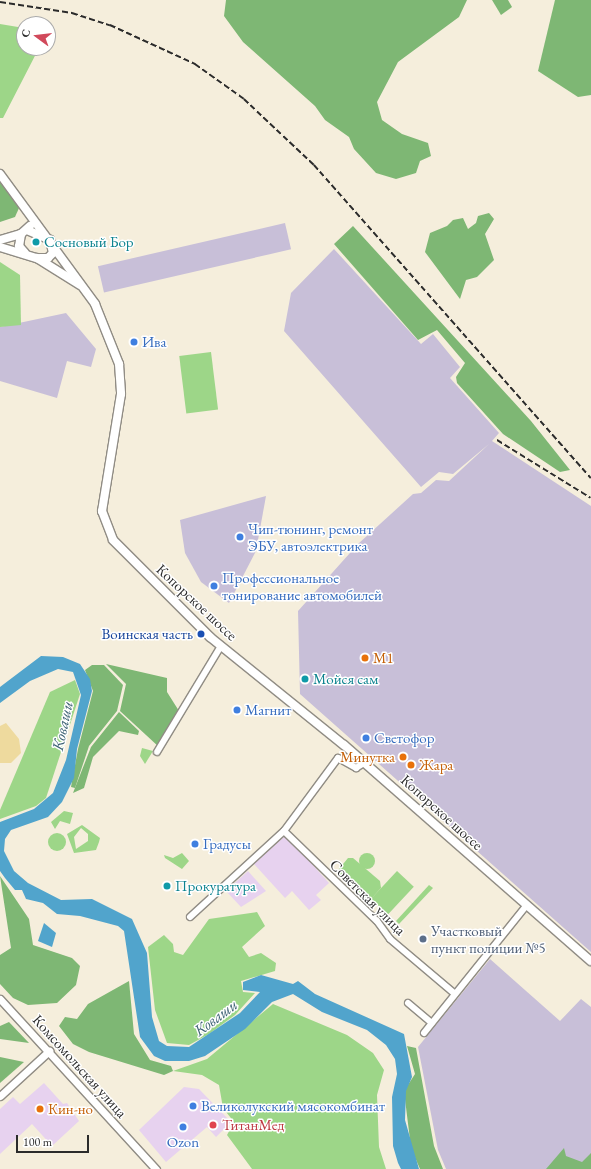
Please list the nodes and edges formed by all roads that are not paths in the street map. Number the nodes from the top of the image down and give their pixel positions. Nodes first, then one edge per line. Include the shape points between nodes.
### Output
1 (0, 174) edge
2 (30, 214) junction
3 (24, 232) junction
4 (0, 240) edge
5 (50, 240) junction
6 (0, 247) edge
7 (24, 253) junction
8 (37, 258) junction
9 (86, 291) junction
10 (221, 646) junction
11 (157, 752) dead end
12 (364, 763) junction
13 (284, 831) junction
14 (527, 905) junction
15 (190, 917) dead end
16 (591, 961) edge
17 (455, 994) junction
18 (0, 998) edge
19 (408, 1003) dead end
20 (432, 1023) junction
21 (424, 1034) dead end
22 (48, 1052) junction
23 (1, 1094) edge
24 (156, 1169) edge

1 - 2 main road, Копорское шоссе
2 - 3 main road via 32,221
2 - 5 main road, Копорское шоссе
3 - 4 main road
3 - 5 main road
3 - 7 main road via 19,246
5 - 8 main road via 51,256
5 - 9 main road, Копорское шоссе
6 - 7 main road
7 - 8 main road
8 - 9 main road
9 - 10 main road, Копорское шоссе via 111,338 121,379 103,522 113,540
10 - 11 street
10 - 12 main road, Копорское шоссе via 250,666
12 - 13 street via 356,768 338,758
12 - 14 main road, Копорское шоссе
13 - 15 street
13 - 17 street, Советская улица via 377,920 390,939
14 - 16 main road, Копорское шоссе
14 - 17 street
17 - 20 street
18 - 22 street, Комсомольская улица
19 - 20 street
20 - 21 street
22 - 23 street
22 - 24 street, Комсомольская улица

